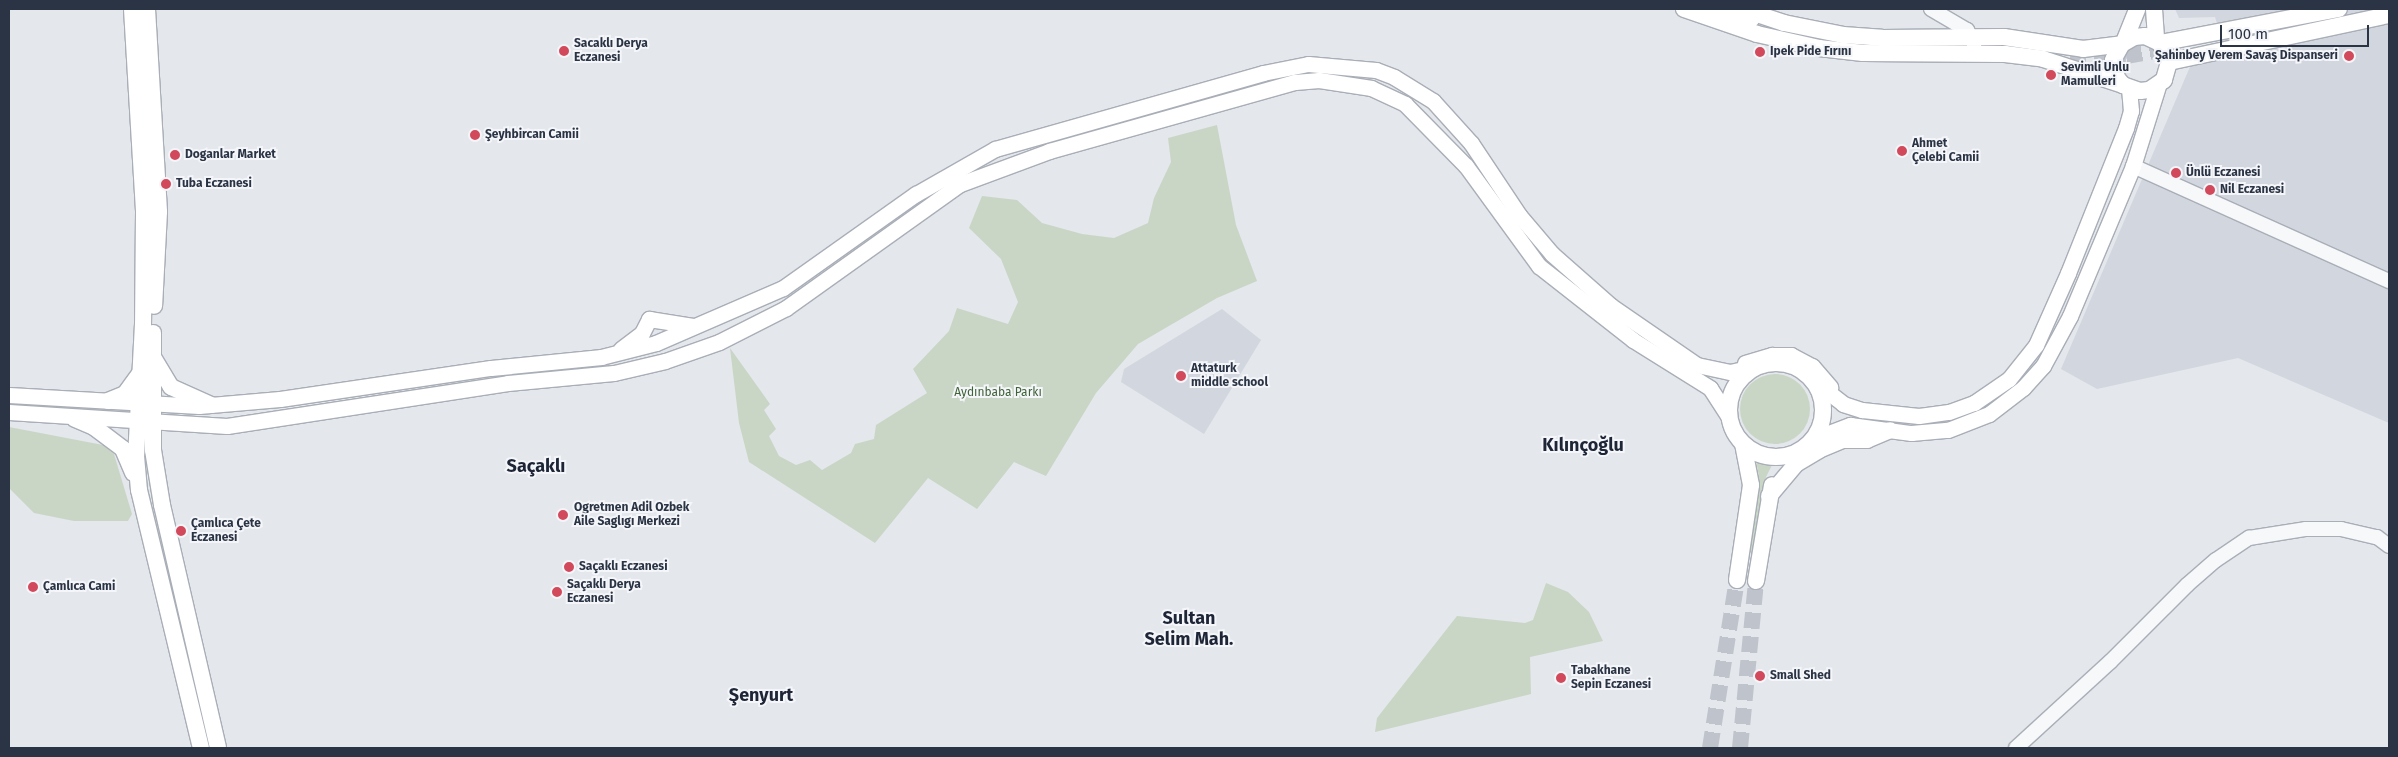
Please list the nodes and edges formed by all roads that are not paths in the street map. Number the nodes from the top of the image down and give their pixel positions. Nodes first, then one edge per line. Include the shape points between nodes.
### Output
1 (132, 9) edge
2 (147, 9) edge
3 (1684, 9) edge
4 (1718, 9) edge
5 (1742, 9) edge
6 (1931, 9) edge
7 (2137, 9) edge
8 (2154, 9) edge
9 (2339, 9) edge
10 (2366, 10) edge
11 (2389, 10) edge
12 (2389, 15) edge
13 (1822, 36) dead end
14 (1972, 37) junction
15 (2158, 42) junction
16 (2123, 43) junction
17 (2186, 45) tunnel mouth
18 (1976, 54) junction
19 (2169, 62) junction
20 (2158, 86) junction
21 (2126, 87) junction
22 (2133, 166) junction
23 (2389, 282) edge
24 (700, 326) junction
25 (613, 354) junction
26 (152, 357) junction
27 (1697, 365) junction
28 (1757, 366) junction
29 (140, 373) junction
30 (1814, 381) junction
31 (9, 395) edge
32 (108, 401) junction
33 (146, 402) junction
34 (1843, 404) junction
35 (211, 405) junction
36 (9, 412) edge
37 (1729, 417) junction
38 (76, 419) junction
39 (145, 421) junction
40 (1890, 430) junction
41 (1813, 439) junction
42 (1743, 444) junction
43 (1787, 456) junction
44 (140, 490) junction
45 (1769, 496) junction
46 (2389, 546) edge
47 (1737, 580) tunnel mouth
48 (1756, 581) tunnel mouth
49 (201, 748) edge
50 (218, 748) edge
51 (2016, 748) edge

1 - 29 main road via 144,213
2 - 26 main road via 159,212
3 - 18 main road via 1757,34 1819,48 1863,53
4 - 13 main road
5 - 14 main road via 1784,23 1843,35
6 - 14 street
7 - 16 main road
8 - 15 main road
9 - 15 main road
10 - 11 main road
10 - 17 main road
12 - 19 main road
14 - 16 main road via 2004,37 2084,49
14 - 18 street
15 - 16 main road via 2139,36
15 - 19 main road
16 - 21 main road via 2114,60 2114,69
18 - 21 main road via 2043,59
19 - 20 main road via 2168,71
20 - 21 main road via 2140,91
20 - 22 main road
21 - 34 main road via 2131,111 2112,166 2052,313 2021,368 1974,402 1934,415 1904,416
22 - 23 street
22 - 40 main road via 2070,316 2053,351 2031,380 1989,414 1948,430 1911,433
24 - 25 main road via 656,343
24 - 25 main road via 649,319 642,333
24 - 27 main road via 783,288 916,194 995,150 1286,67 1333,63 1376,70 1433,101 1471,144 1518,215 1552,254 1611,306
25 - 35 main road via 491,368 329,393
26 - 33 main road
26 - 35 main road via 171,387
27 - 28 main road via 1730,372
27 - 34 main road via 1731,366 1772,355 1791,356 1812,366
28 - 30 main road via 1772,362 1788,364 1802,370
28 - 37 main road via 1734,386 1729,401
29 - 32 main road via 125,394
29 - 33 main road
30 - 34 main road
30 - 41 main road via 1823,409 1821,425
31 - 32 main road
32 - 33 main road
33 - 35 main road
33 - 39 main road
36 - 38 main road
37 - 39 main road via 1710,388 1633,340 1539,266 1466,166 1405,104 1371,88 1319,80 1295,82 1049,151 960,184 786,308 719,342 665,361 614,373 508,384 227,426
37 - 42 main road
38 - 39 main road
38 - 44 main road via 94,427 123,450
39 - 44 main road via 136,456
39 - 50 main road
40 - 41 main road via 1850,425
40 - 45 main road via 1867,440 1843,440 1820,450 1796,464
41 - 43 main road
42 - 43 main road via 1764,455
42 - 47 main road via 1752,475
43 - 45 main road via 1775,476
44 - 49 main road
45 - 48 main road
46 - 51 street via 2376,537 2340,529 2306,529 2249,538 2187,585 2110,662

